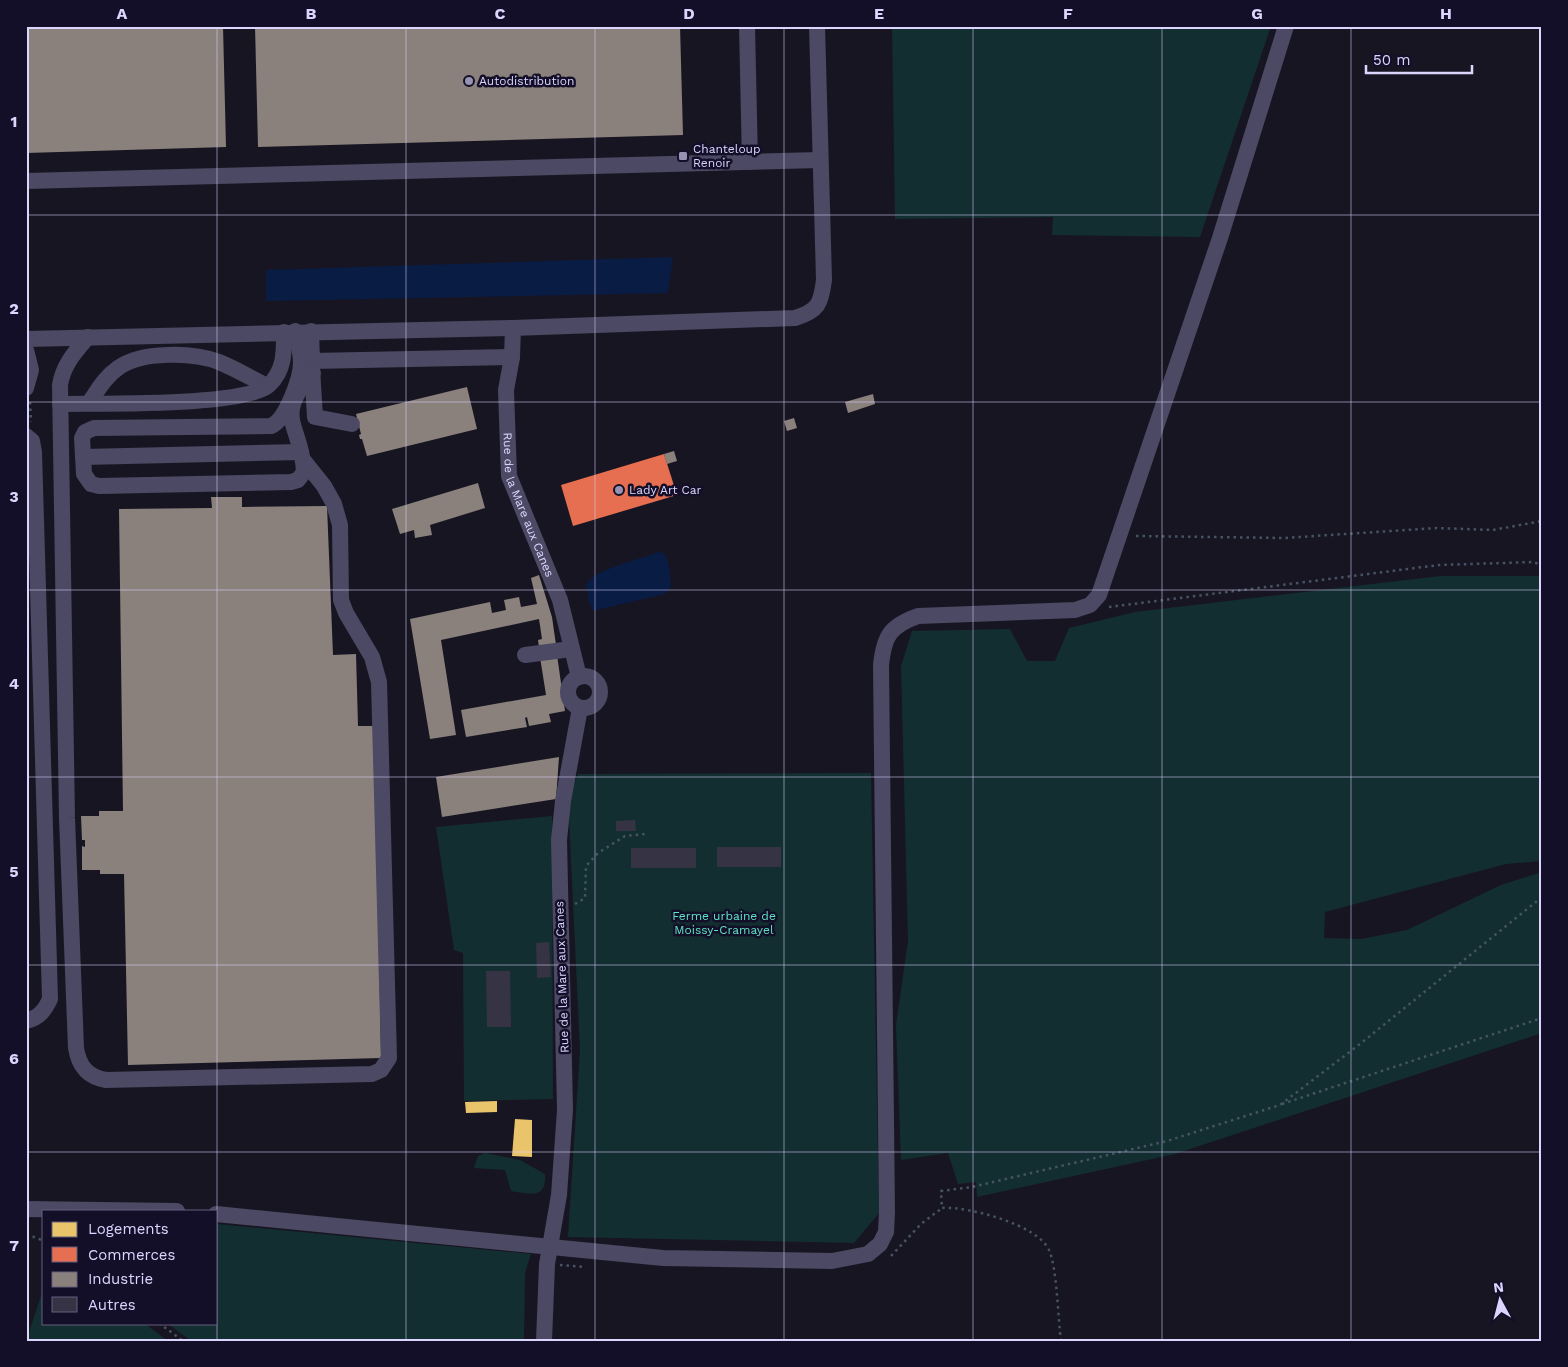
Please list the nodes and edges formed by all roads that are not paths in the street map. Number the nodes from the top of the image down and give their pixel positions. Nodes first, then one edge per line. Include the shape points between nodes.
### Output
1 (747, 26) edge
2 (817, 26) edge
3 (1286, 26) edge
4 (820, 160) junction
5 (750, 162) junction
6 (26, 181) edge
7 (513, 328) junction
8 (297, 331) junction
9 (88, 337) junction
10 (26, 339) edge
11 (26, 350) edge
12 (512, 356) junction
13 (312, 367) junction
14 (28, 386) edge
15 (267, 386) junction
16 (90, 403) junction
17 (60, 404) junction
18 (352, 424) dead end
19 (29, 438) edge
20 (302, 457) junction
21 (83, 458) junction
22 (571, 649) junction
23 (526, 655) dead end
24 (579, 677) junction
25 (580, 708) junction
26 (26, 1021) edge
27 (26, 1209) edge
28 (102, 1210) edge
29 (218, 1214) edge
30 (552, 1247) junction
31 (545, 1338) edge

1 - 5 street
2 - 4 street
3 - 30 street via 1220,238 1099,594 1090,605 1075,610 918,616 901,622 890,632 883,646 887,1212 886,1232 880,1244 868,1254 832,1261 663,1258
4 - 5 street
4 - 7 street via 824,280 818,307 808,314 795,318
5 - 6 street
7 - 8 street
7 - 12 street, Rue de la Mare aux Canes
8 - 9 street
8 - 13 street
8 - 15 street via 277,376
8 - 21 street via 299,377 284,416 278,423 271,426 94,428 85,432 82,438
9 - 10 street
9 - 17 street via 70,358 62,374
11 - 14 street via 30,370
12 - 13 street
12 - 22 street, Rue de la Mare aux Canes via 506,390 509,476 560,600
13 - 18 street via 314,417
13 - 20 street via 298,390 291,411
15 - 16 street via 251,394 224,400
15 - 16 street via 218,362 184,356 155,356 119,367 104,380
16 - 17 street
17 - 20 street via 66,818 76,1048 82,1067 95,1078 372,1074 381,1070 390,1058 379,682 372,657 341,600 340,525 334,504
19 - 26 street via 50,998 45,1009 34,1019
20 - 21 street
20 - 21 street via 304,472 292,482 99,486 86,480
22 - 23 street
22 - 24 street, Rue de la Mare aux Canes
24 - 25 street via 569,686 568,695
24 - 25 street via 595,680 601,694 594,706
25 - 30 street, Rue de la Mare aux Canes via 559,840 565,1110
27 - 28 street
29 - 30 street
30 - 31 street, Rue de la Mare aux Canes via 547,1264

